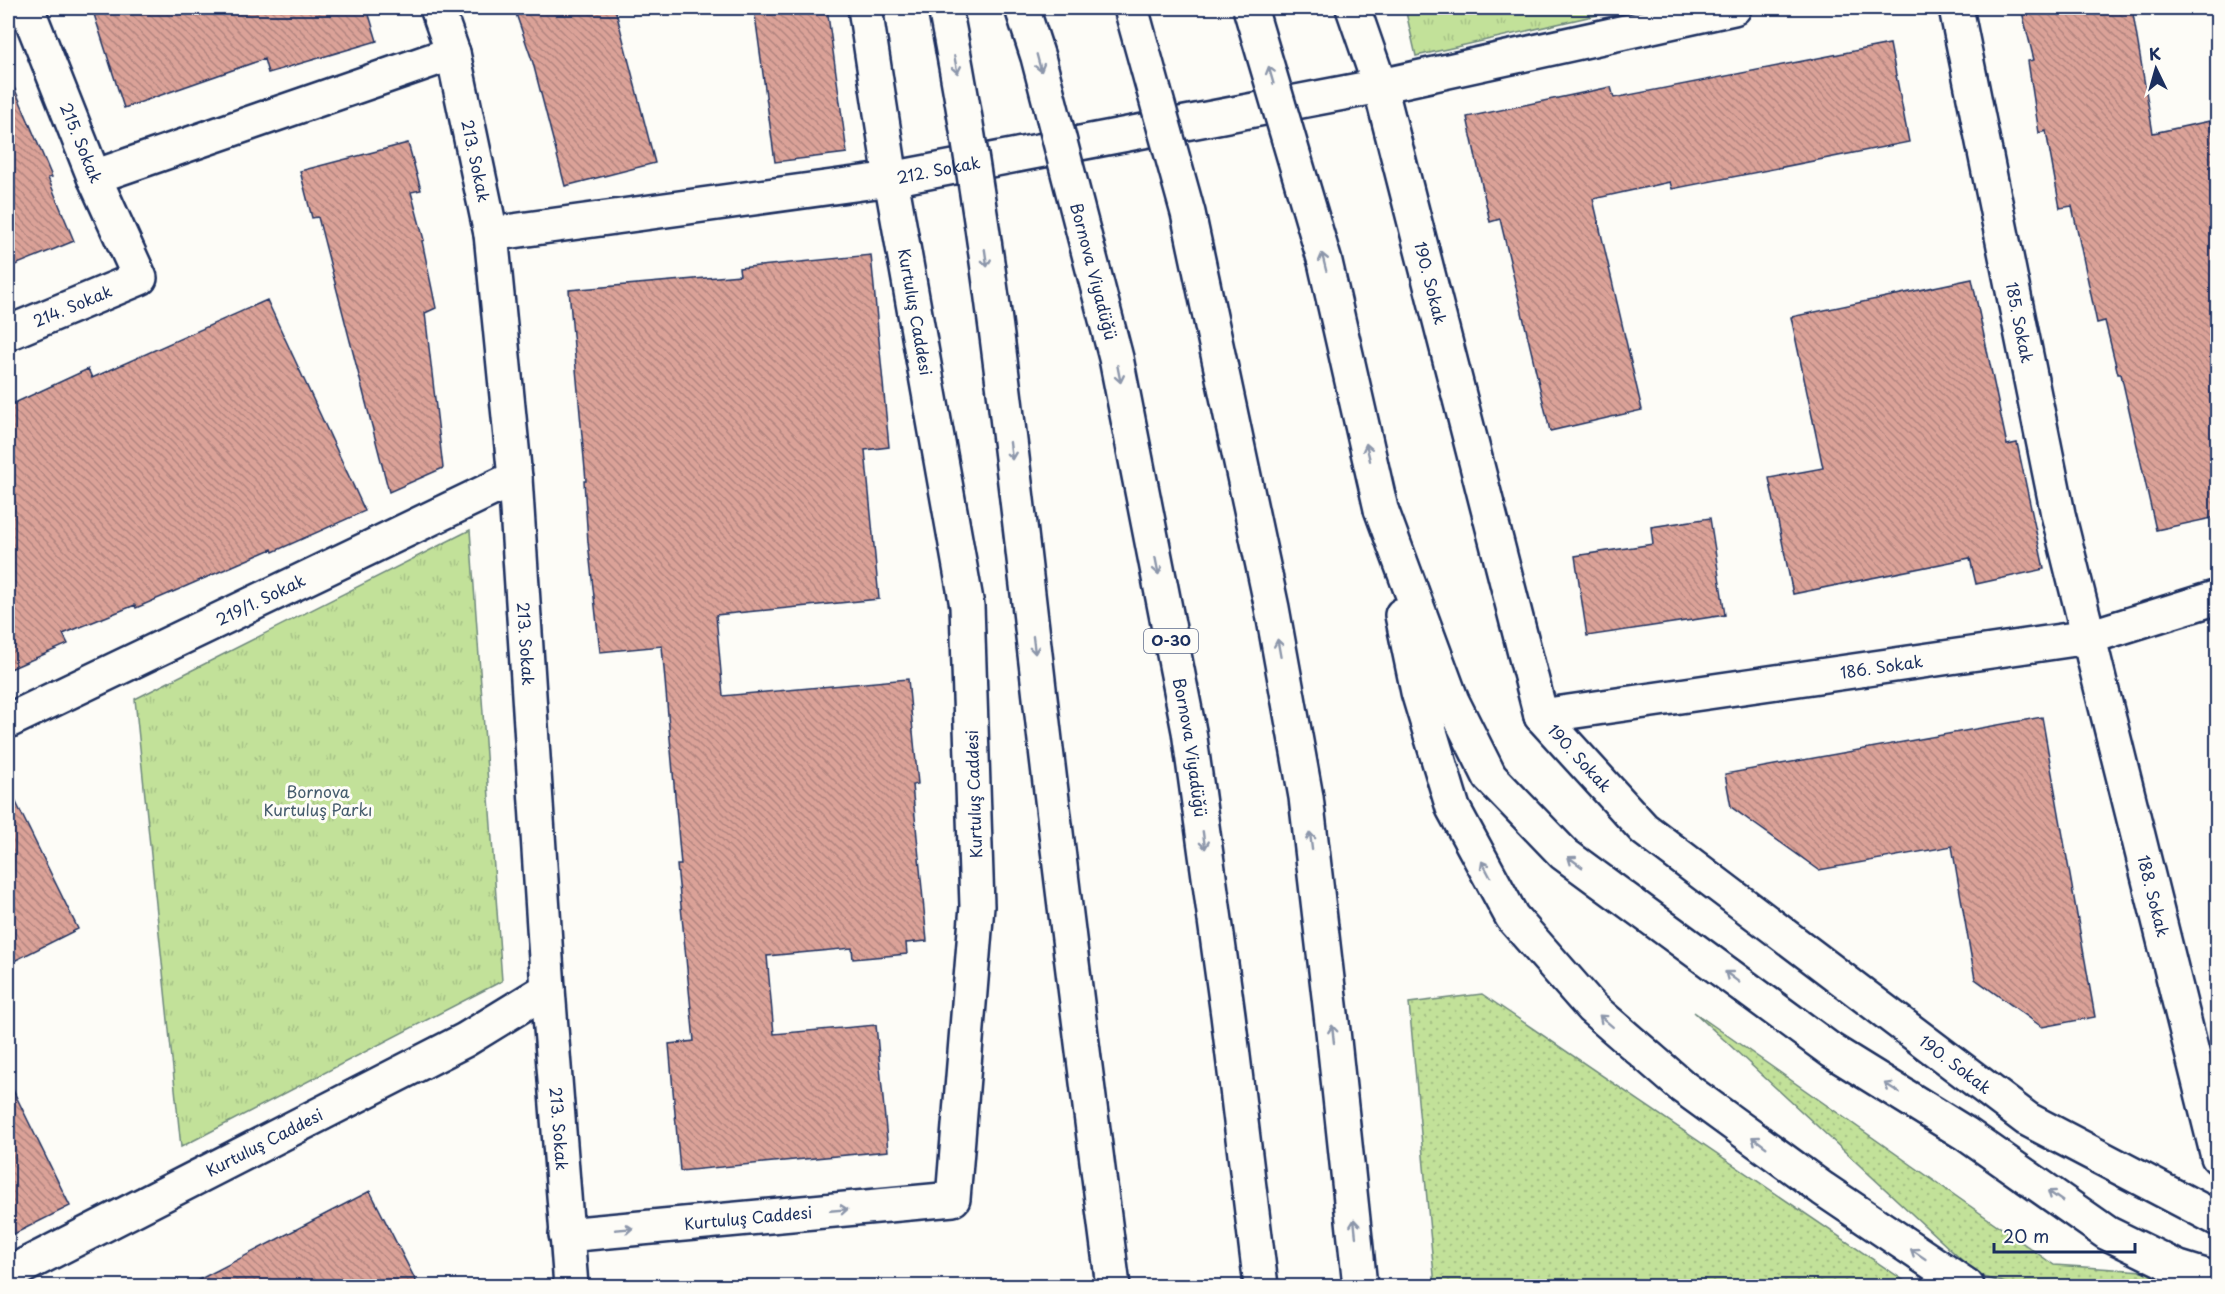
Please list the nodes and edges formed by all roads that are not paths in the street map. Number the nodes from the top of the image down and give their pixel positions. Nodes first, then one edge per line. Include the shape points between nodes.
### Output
1 (27, 8) edge
2 (437, 8) edge
3 (865, 8) edge
4 (945, 8) edge
5 (1022, 8) edge
6 (1131, 8) edge
7 (1250, 8) edge
8 (1353, 8) edge
9 (1734, 8) edge
10 (1956, 8) edge
11 (453, 53) junction
12 (1380, 86) junction
13 (94, 177) junction
14 (891, 180) junction
15 (491, 234) junction
16 (140, 278) joint
17 (8, 333) edge
18 (515, 478) junction
19 (1381, 509) junction
20 (2217, 597) edge
21 (2089, 637) junction
22 (1541, 716) junction
23 (8, 721) edge
24 (548, 989) junction
25 (2217, 1157) edge
26 (2217, 1219) edge
27 (566, 1235) junction
28 (8, 1274) edge
29 (2217, 1280) edge
30 (571, 1287) edge
31 (1113, 1287) edge
32 (1261, 1287) edge
33 (1359, 1287) edge
34 (1967, 1287) edge

1 - 13 main road, 215. Sokak
2 - 11 main road, 213. Sokak
3 - 14 main road, Kurtuluş Caddesi
4 -> 31 main road, bridge via 989,280
5 -> 32 main road, Bornova Viyadüğü / O-30, bridge via 1116,358 1189,731
33 -> 6 main road, bridge via 1306,797 1272,608 1188,213
19 -> 7 main road, bridge via 1325,262
8 - 12 main road, 190. Sokak
9 - 12 main road, 212. Sokak
10 - 21 main road, 185. Sokak via 2058,514
11 - 13 main road
11 - 15 main road, 213. Sokak
12 - 14 main road, 212. Sokak
12 - 22 main road, 190. Sokak
13 - 16 main road, 215. Sokak
14 - 15 main road, 212. Sokak
27 -> 14 main road, Kurtuluş Caddesi via 953,1199 977,906 967,606
15 - 18 main road, 213. Sokak
16 - 17 main road, 214. Sokak
18 - 23 main road, 219/1. Sokak
18 - 24 main road, 213. Sokak
29 -> 19 main road via 2179,1268 2107,1233 1966,1134 1832,1052 1564,854 1490,777 1452,700
34 -> 19 main road via 1683,1087 1592,1008 1512,917 1453,808 1418,692
20 - 21 main road, 186. Sokak
21 - 22 main road, 186. Sokak
21 - 25 main road, 188. Sokak
22 - 26 main road, 190. Sokak via 1644,829 2027,1119
24 - 27 main road, 213. Sokak
24 - 28 main road, Kurtuluş Caddesi via 465,1040
27 - 30 main road, 213. Sokak

